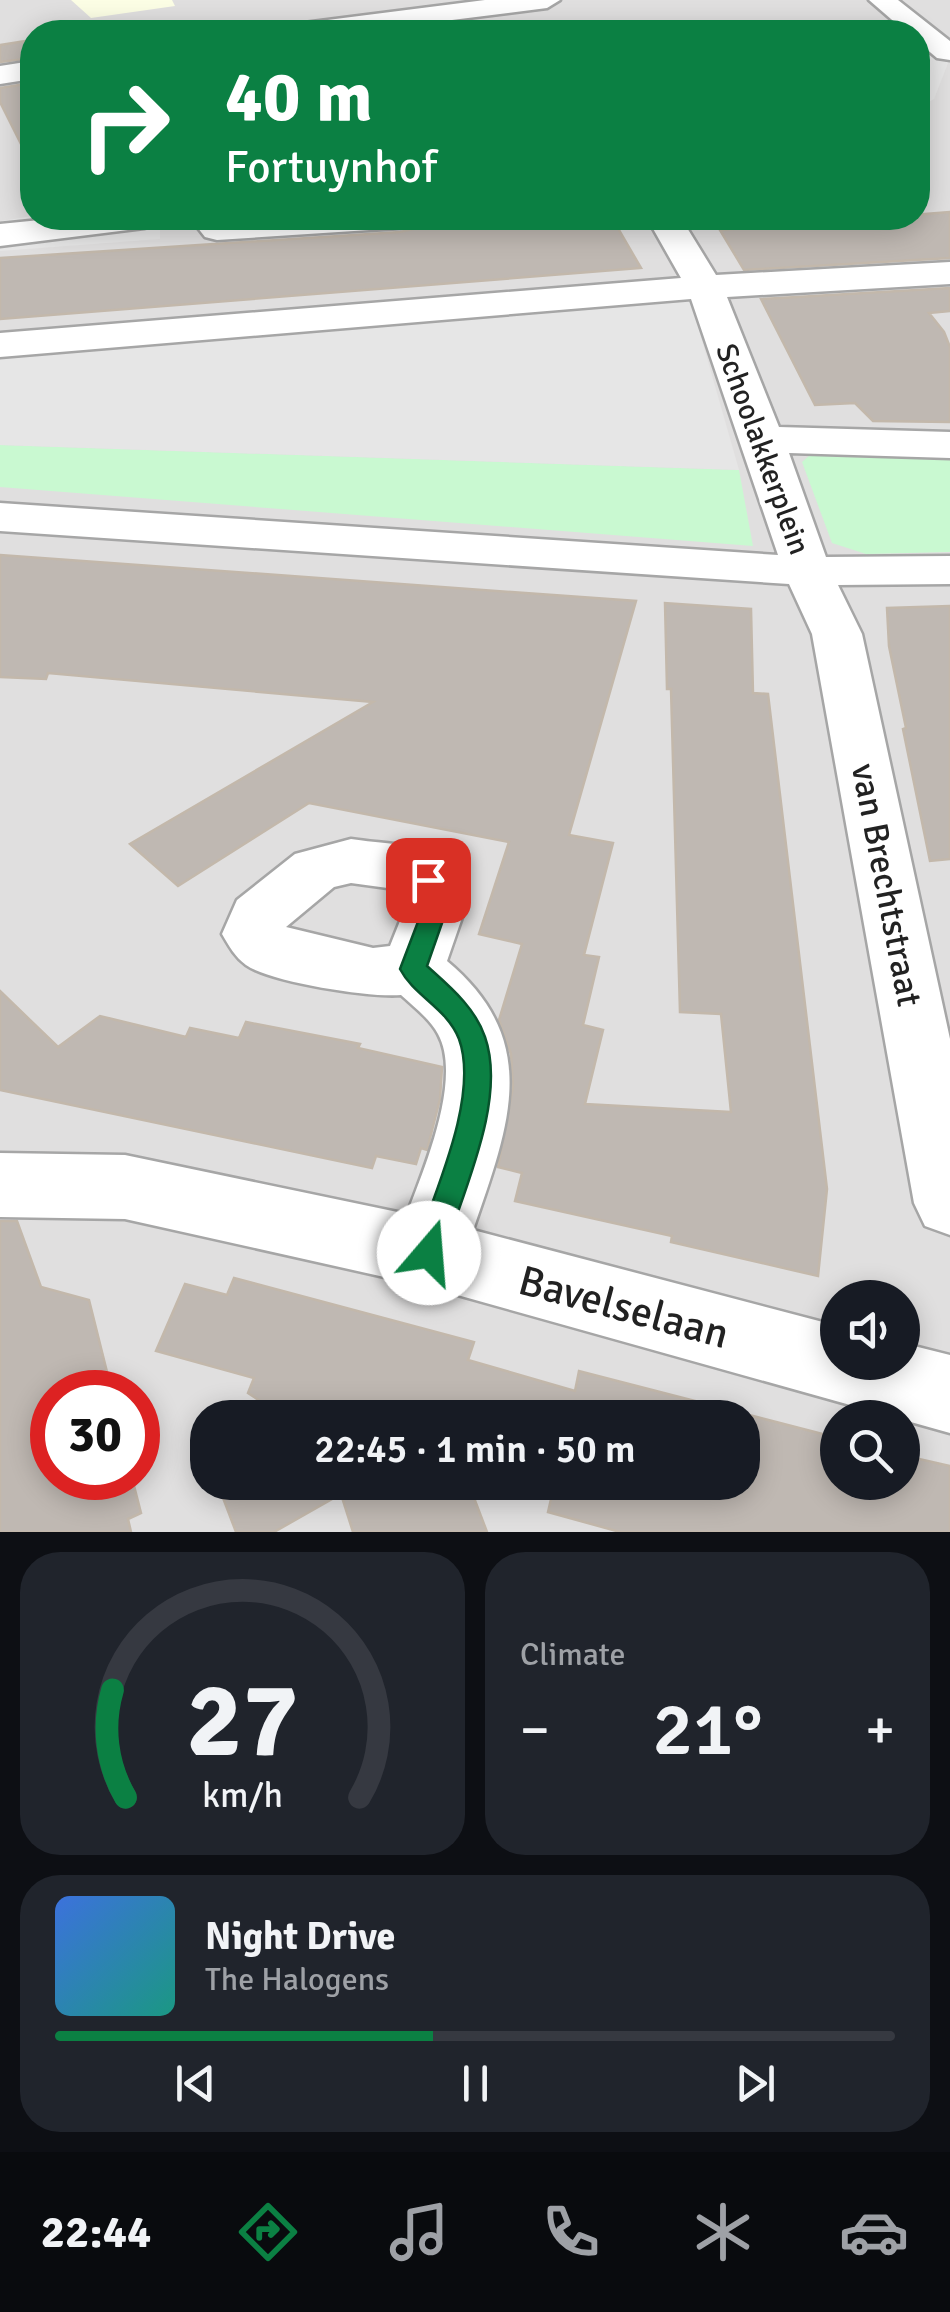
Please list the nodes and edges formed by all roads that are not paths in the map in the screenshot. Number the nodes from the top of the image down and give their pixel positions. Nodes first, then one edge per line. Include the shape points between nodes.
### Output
1 (547, 0) edge
2 (882, 0) edge
3 (513, 4) junction
4 (453, 5) edge
5 (366, 20) edge
6 (525, 20) edge
7 (907, 20) edge
8 (930, 39) edge
9 (946, 52) dead end
10 (42, 230) edge
11 (671, 230) edge
12 (0, 235) edge
13 (950, 273) edge
14 (704, 288) junction
15 (0, 345) edge
16 (763, 439) junction
17 (950, 444) edge
18 (0, 517) edge
19 (950, 570) edge
20 (807, 571) junction
21 (412, 969) dead end
22 (0, 1185) edge
23 (950, 1204) edge
24 (429, 1253) junction
25 (950, 1394) edge

1 - 3 street
2 - 7 street
3 - 4 street
3 - 6 street
4 - 5 street
8 - 9 street
10 - 12 street
11 - 14 street, Schoolakkerplein
13 - 14 street
14 - 15 street
14 - 16 street, Schoolakkerplein
16 - 17 street
16 - 20 street, Schoolakkerplein
18 - 20 street, Schoolakkerplein
19 - 20 street
20 - 23 street, van Brechtstraat via 836,634
21 - 24 street via 450,1002 472,1038 479,1096
22 - 24 street, Bavelselaan via 125,1187
24 - 25 street, Bavelselaan

